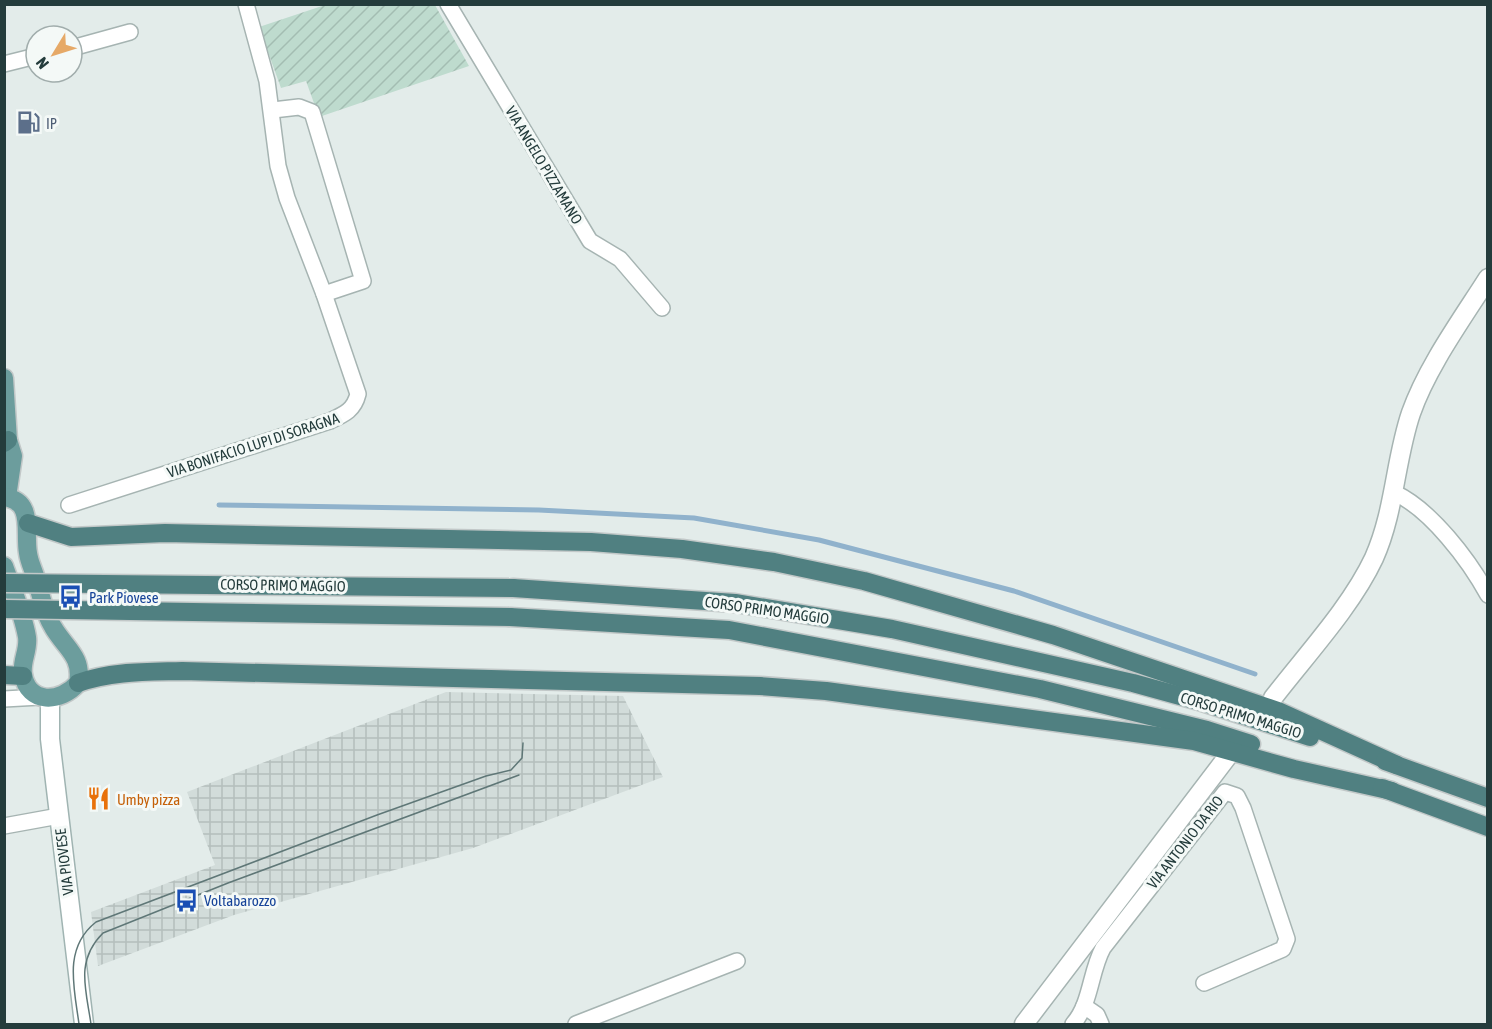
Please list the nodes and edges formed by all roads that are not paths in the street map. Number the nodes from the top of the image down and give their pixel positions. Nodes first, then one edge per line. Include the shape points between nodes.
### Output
1 (246, 4) edge
2 (448, 4) edge
3 (130, 32) dead end
4 (84, 45) edge
5 (24, 59) edge
6 (4, 64) edge
7 (273, 110) junction
8 (1488, 278) edge
9 (324, 294) junction
10 (662, 308) dead end
11 (4, 378) edge
12 (6, 441) edge
13 (1395, 494) junction
14 (6, 497) edge
15 (69, 505) dead end
16 (28, 523) junction
17 (4, 566) edge
18 (14, 583) edge
19 (1488, 595) edge
20 (4, 609) edge
21 (4, 675) edge
22 (23, 676) junction
23 (78, 683) junction
24 (45, 698) junction
25 (1273, 698) dead end
26 (4, 699) edge
27 (1228, 756) dead end
28 (1396, 765) junction
29 (1392, 791) junction
30 (1488, 798) edge
31 (59, 816) junction
32 (4, 826) edge
33 (1488, 827) edge
34 (737, 961) dead end
35 (1204, 983) dead end
36 (1084, 1006) junction
37 (84, 1024) edge
38 (576, 1024) edge
39 (1024, 1024) edge
40 (1073, 1024) edge
41 (1101, 1024) edge

1 - 7 street, VIA BONIFACIO LUPI DI SORAGNA
2 - 10 street, VIA ANGELO PIZZAMANO via 590,241 620,259
3 - 4 street
5 - 6 street
7 - 9 street, VIA BONIFACIO LUPI DI SORAGNA via 287,198
7 - 9 street via 299,107 312,112 363,281
8 - 13 street via 1412,410
9 - 15 street, VIA BONIFACIO LUPI DI SORAGNA via 358,394 356,405 347,414
11 - 12 main road
12 - 14 main road via 14,456
13 - 19 street via 1409,500 1456,548
13 - 25 street via 1373,559 1355,591
14 - 16 main road via 22,506
16 - 23 main road via 28,555 47,616 78,661
16 - 28 highway via 71,537 165,533 591,542 774,562 864,581 1053,634 1278,711
17 - 22 main road via 27,637
18 - 28 highway, CORSO PRIMO MAGGIO, bridge via 513,588 735,603 892,629 1075,669 1202,702
20 - 29 highway, CORSO PRIMO MAGGIO, bridge via 510,617 729,630 1040,689 1207,730
21 - 22 highway
22 - 24 main road via 29,688
23 - 24 main road via 60,698
23 - 29 highway via 132,672 182,671 826,691 1194,741
24 - 26 street
24 - 31 street, VIA PIOVESE
27 - 39 street, VIA ANTONIO DA RIO
28 - 30 highway, CORSO PRIMO MAGGIO
29 - 33 highway, CORSO PRIMO MAGGIO
31 - 32 street
31 - 37 street, VIA PIOVESE
34 - 38 street
35 - 36 street, VIA ANTONIO DA RIO via 1283,949 1287,939 1243,808 1237,796 1226,792 1103,948
36 - 40 street, VIA ANTONIO DA RIO
36 - 41 street

